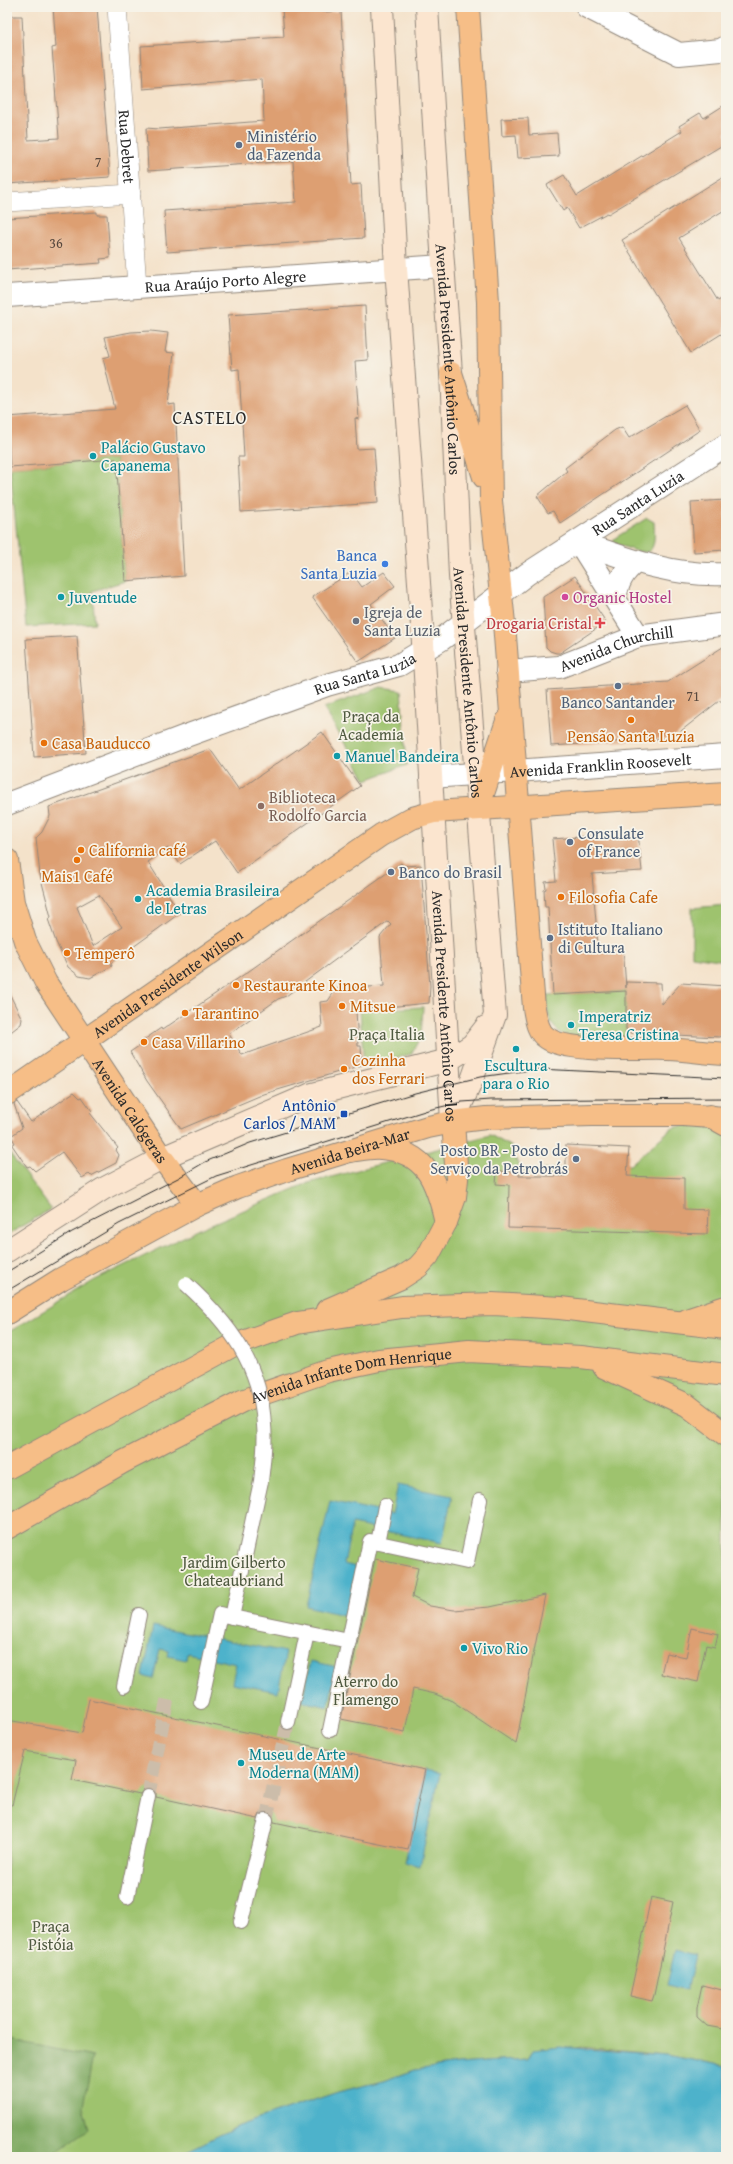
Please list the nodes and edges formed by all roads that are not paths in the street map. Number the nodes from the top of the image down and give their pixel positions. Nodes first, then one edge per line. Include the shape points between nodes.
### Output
1 (117, 7) edge
2 (382, 7) edge
3 (427, 7) edge
4 (468, 7) edge
5 (587, 7) edge
6 (726, 47) edge
7 (131, 194) junction
8 (7, 202) edge
9 (443, 266) junction
10 (396, 268) junction
11 (137, 286) junction
12 (7, 296) edge
13 (451, 373) junction
14 (726, 445) edge
15 (491, 501) junction
16 (579, 542) junction
17 (636, 562) junction
18 (726, 574) edge
19 (502, 594) junction
20 (614, 598) junction
21 (464, 623) junction
22 (726, 624) edge
23 (638, 636) junction
24 (423, 651) junction
25 (507, 671) junction
26 (510, 709) junction
27 (726, 756) edge
28 (515, 771) junction
29 (483, 774) junction
30 (431, 777) junction
31 (726, 793) edge
32 (7, 804) edge
33 (518, 807) junction
34 (478, 809) junction
35 (434, 812) junction
36 (7, 860) edge
37 (495, 1015) junction
38 (86, 1041) junction
39 (726, 1054) edge
40 (450, 1060) junction
41 (7, 1094) edge
42 (721, 1120) edge
43 (452, 1122) junction
44 (350, 1151) junction
45 (162, 1158) junction
46 (197, 1205) junction
47 (446, 1222) junction
48 (7, 1251) edge
49 (186, 1284) dead end
50 (726, 1308) edge
51 (7, 1313) edge
52 (678, 1322) junction
53 (297, 1323) junction
54 (726, 1328) edge
55 (581, 1357) junction
56 (726, 1375) edge
57 (726, 1435) edge
58 (7, 1468) edge
59 (480, 1500) dead end
60 (385, 1508) dead end
61 (7, 1528) edge
62 (379, 1537) junction
63 (139, 1615) dead end
64 (232, 1617) junction
65 (307, 1633) junction
66 (349, 1642) junction
67 (124, 1686) dead end
68 (200, 1702) dead end
69 (288, 1722) tunnel mouth
70 (330, 1730) dead end
71 (148, 1796) tunnel mouth
72 (266, 1820) tunnel mouth
73 (127, 1897) dead end
74 (241, 1922) dead end

1 - 7 street, Rua Debret
2 - 10 main road, Avenida Presidente Antônio Carlos
3 - 9 main road, Avenida Presidente Antônio Carlos
4 - 15 main road via 488,302
5 - 6 street via 679,54 722,50
7 - 8 street
7 - 11 street, Rua Debret
9 - 10 street, Rua Araújo Porto Alegre
9 - 13 main road, Avenida Presidente Antônio Carlos
10 - 11 street, Rua Araújo Porto Alegre
10 - 24 main road, Avenida Presidente Antônio Carlos
11 - 12 street, Rua Araújo Porto Alegre
13 - 15 main road
13 - 21 main road, Avenida Presidente Antônio Carlos
14 - 16 street, Rua Santa Luzia
15 - 19 main road
16 - 17 street
16 - 19 street, Rua Santa Luzia via 527,574
16 - 20 street
17 - 18 street via 705,575
17 - 20 street via 618,582
19 - 21 street, Rua Santa Luzia
19 - 25 main road
20 - 23 street
21 - 24 street, Rua Santa Luzia
21 - 29 main road, Avenida Presidente Antônio Carlos
22 - 23 street, Avenida Churchill
23 - 25 street, Avenida Churchill via 559,667
24 - 30 main road, Avenida Presidente Antônio Carlos
24 - 32 street, Rua Santa Luzia via 399,665 328,685
25 - 26 main road
26 - 28 main road
26 - 29 main road
27 - 28 street, Avenida Franklin Roosevelt
28 - 29 street, Avenida Franklin Roosevelt
28 - 33 main road
29 - 30 street, Avenida Franklin Roosevelt
29 - 34 main road
30 - 35 main road, Avenida Presidente Antônio Carlos
31 - 33 main road
33 - 34 main road
33 - 39 main road via 534,1008 538,1028 545,1038 552,1042 600,1049 669,1049
34 - 35 main road, Avenida Presidente Wilson
34 - 37 main road, Avenida Presidente Antônio Carlos
35 - 38 main road, Avenida Presidente Wilson via 412,818 381,835
35 - 40 main road, Avenida Presidente Antônio Carlos
36 - 38 main road, Avenida Calógeras via 13,902 25,941 46,983
37 - 40 main road via 472,1045
37 - 43 main road, Avenida Presidente Antônio Carlos via 472,1080
38 - 41 main road, Avenida Presidente Wilson
38 - 45 main road, Avenida Calógeras
40 - 43 main road, Avenida Presidente Antônio Carlos
40 - 45 main road via 309,1095
42 - 43 main road, Avenida Beira-Mar via 592,1115 486,1118
43 - 44 main road, Avenida Beira-Mar
43 - 47 main road via 455,1197
44 - 46 main road, Avenida Beira-Mar via 273,1175
44 - 47 main road via 380,1148 403,1153 422,1165 429,1172 439,1191
45 - 46 main road, Avenida Calógeras
45 - 48 main road via 102,1189
46 - 51 main road, Avenida Beira-Mar via 61,1279
47 - 53 main road via 428,1256 418,1267 378,1289
49 - 64 street, bridge via 207,1303 245,1353 255,1379 264,1425 261,1481
50 - 52 main road
52 - 53 main road via 560,1308 493,1304 402,1307
52 - 54 main road
53 - 58 main road via 232,1346
55 - 56 main road, Avenida Infante Dom Henrique
55 - 57 main road via 687,1405
55 - 61 main road, Avenida Infante Dom Henrique via 469,1351 379,1360 328,1371 242,1402 123,1462
59 - 62 street via 467,1562
60 - 62 street
62 - 66 street via 370,1541
63 - 67 street
64 - 65 street
64 - 68 street via 220,1614
65 - 66 street
65 - 69 street
66 - 70 street
71 - 73 street
72 - 74 street

